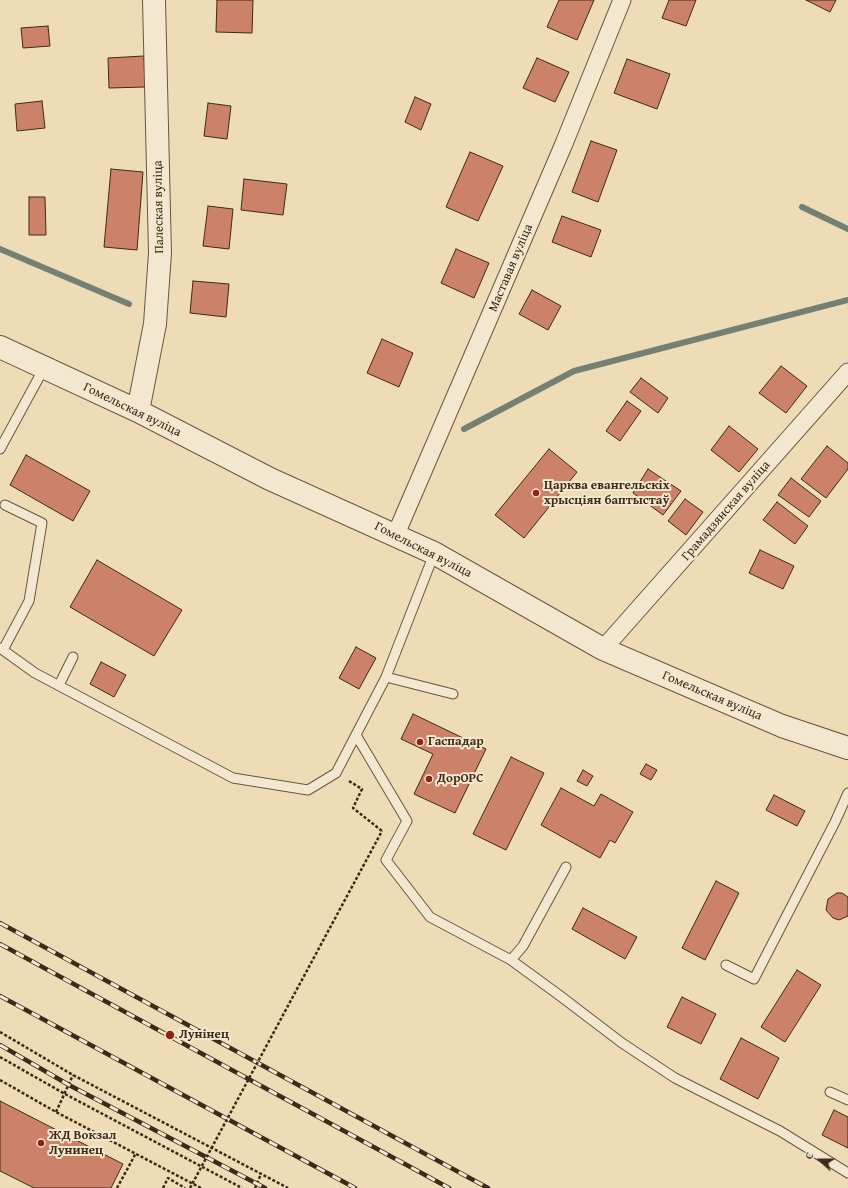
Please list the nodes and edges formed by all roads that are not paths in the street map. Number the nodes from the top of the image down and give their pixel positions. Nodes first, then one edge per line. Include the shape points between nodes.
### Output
1 (154, 0) edge
2 (622, 0) edge
3 (0, 347) edge
4 (44, 368) junction
5 (848, 372) edge
6 (138, 411) junction
7 (0, 449) edge
8 (5, 505) dead end
9 (396, 534) junction
10 (434, 553) junction
11 (1, 649) edge
12 (603, 649) junction
13 (72, 657) dead end
14 (386, 677) junction
15 (59, 685) junction
16 (453, 694) dead end
17 (356, 735) junction
18 (848, 748) edge
19 (848, 793) edge
20 (566, 867) dead end
21 (511, 960) junction
22 (726, 965) dead end
23 (830, 1092) dead end
24 (848, 1100) edge
25 (848, 1173) edge

1 - 6 street, Палеская вуліца via 160,253 155,324
2 - 9 street, Маставая вуліца via 563,146
3 - 4 street, Гомельская вуліца
4 - 6 street, Гомельская вуліца
4 - 7 lane
5 - 12 street, Грамадзянская вуліца
6 - 9 street, Гомельская вуліца via 270,479
8 - 11 lane via 42,523 29,601
9 - 10 street, Гомельская вуліца
10 - 12 street, Гомельская вуліца
10 - 14 lane
11 - 15 lane via 35,673
12 - 18 street, Гомельская вуліца via 782,726
13 - 15 lane
14 - 16 lane
14 - 17 lane
15 - 17 lane via 232,778 308,790 336,774
17 - 21 lane via 407,821 386,860 430,917
19 - 22 lane via 754,979
20 - 21 lane via 523,946
21 - 25 lane via 622,1044 675,1078 780,1131
23 - 24 lane

